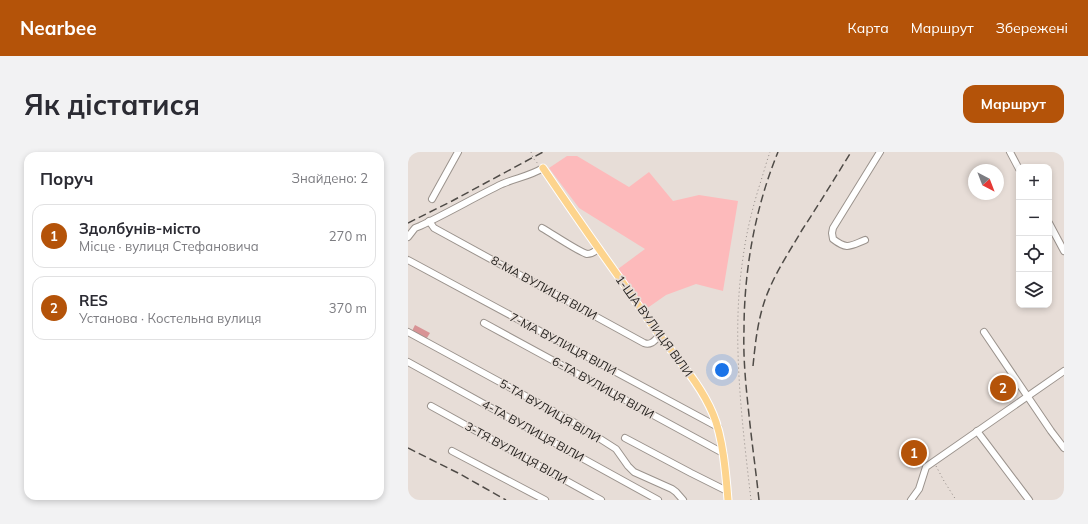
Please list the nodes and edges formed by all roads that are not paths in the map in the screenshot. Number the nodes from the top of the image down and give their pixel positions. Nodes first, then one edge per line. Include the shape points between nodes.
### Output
1 (458, 152) edge
2 (880, 152) edge
3 (1010, 152) edge
4 (1016, 164) edge
5 (543, 168) joint
6 (432, 198) dead end
7 (429, 221) junction
8 (542, 228) dead end
9 (1052, 229) edge
10 (408, 237) edge
11 (865, 240) dead end
12 (598, 248) junction
13 (1064, 251) edge
14 (408, 260) edge
15 (484, 323) dead end
16 (408, 332) edge
17 (984, 332) dead end
18 (660, 335) junction
19 (408, 362) edge
20 (1064, 371) edge
21 (1027, 396) junction
22 (431, 406) dead end
23 (718, 428) junction
24 (977, 431) junction
25 (625, 438) dead end
26 (1064, 448) edge
27 (452, 451) dead end
28 (723, 453) junction
29 (727, 491) junction
30 (545, 500) edge
31 (601, 500) edge
32 (658, 500) edge
33 (683, 500) edge
34 (728, 500) edge
35 (911, 500) edge
36 (1029, 500) edge

1 - 6 street
2 - 11 street via 832,233 833,239 848,247
3 - 4 street
5 - 7 street via 504,183
5 - 12 main road, 1-ША ВУЛИЦЯ ВІЛИ
7 - 10 street via 415,228
7 - 18 street, 8-МА ВУЛИЦЯ ВІЛИ via 434,228 644,343 652,343
8 - 12 street via 583,252 591,254
9 - 13 street
12 - 18 main road, 1-ША ВУЛИЦЯ ВІЛИ
14 - 23 street, 7-МА ВУЛИЦЯ ВІЛИ
15 - 28 street, 6-ТА ВУЛИЦЯ ВІЛИ
16 - 33 street, 5-ТА ВУЛИЦЯ ВІЛИ via 577,424 616,449 634,472 672,489
17 - 21 street
18 - 23 main road, 1-ША ВУЛИЦЯ ВІЛИ via 700,388
19 - 32 street, 4-ТА ВУЛИЦЯ ВІЛИ
20 - 21 street
21 - 24 street
21 - 26 street
22 - 31 street, 3-ТЯ ВУЛИЦЯ ВІЛИ
23 - 28 main road, 1-ША ВУЛИЦЯ ВІЛИ
24 - 35 street via 926,467 919,489
24 - 36 street
25 - 29 street
27 - 30 street
28 - 29 main road, 1-ША ВУЛИЦЯ ВІЛИ
29 - 34 main road, 1-ША ВУЛИЦЯ ВІЛИ

